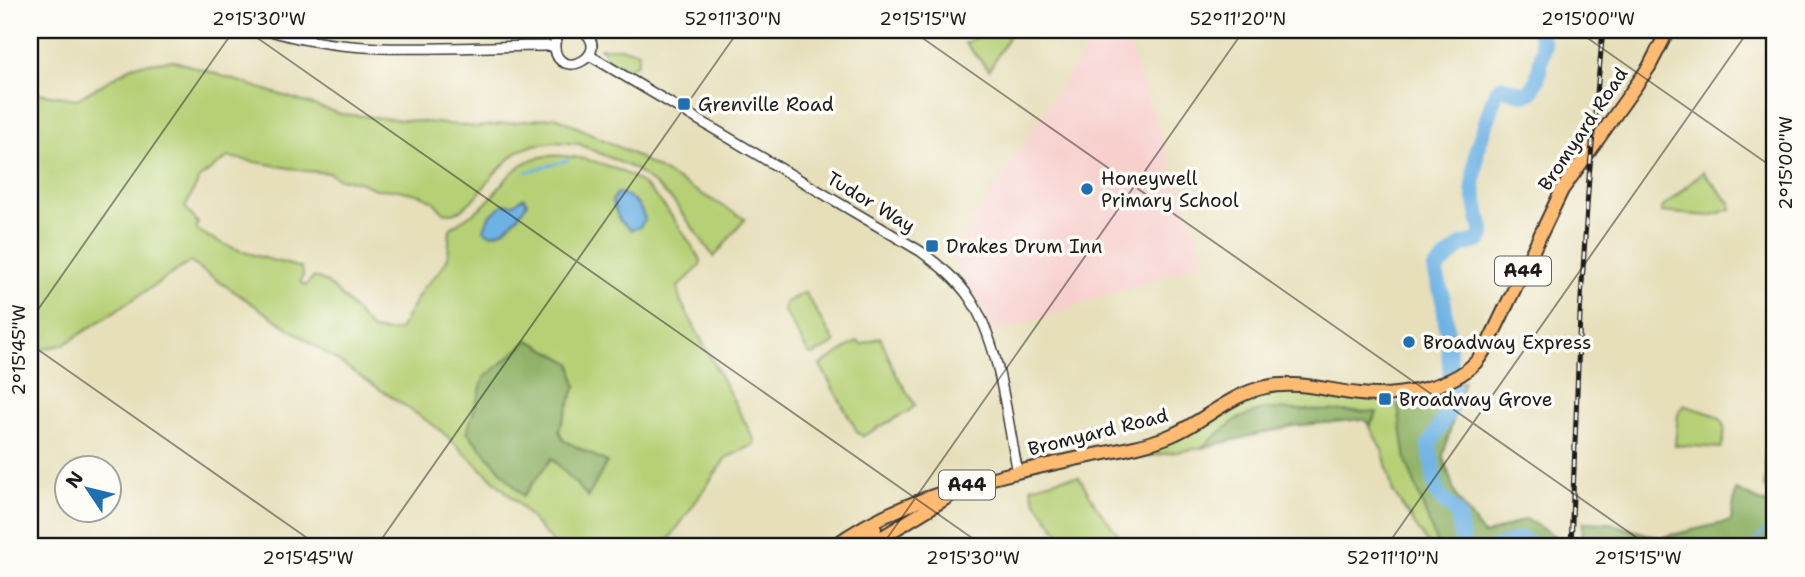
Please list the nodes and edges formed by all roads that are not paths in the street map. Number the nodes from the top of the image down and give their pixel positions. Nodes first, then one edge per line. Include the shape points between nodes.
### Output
1 (268, 30) edge
2 (564, 30) edge
3 (582, 30) edge
4 (1668, 30) edge
5 (554, 46) junction
6 (589, 55) junction
7 (1018, 472) junction
8 (972, 483) junction
9 (918, 503) junction
10 (833, 547) edge
11 (848, 547) edge
12 (866, 547) edge

1 - 5 street via 362,47
2 - 5 street
3 - 6 street via 590,38
4 - 7 main road, Bromyard Road / A44 via 1649,67 1562,190 1487,346 1461,374 1439,385 1390,395 1268,386 1226,402 1172,435
5 - 6 street via 564,62 573,65
6 - 7 street, Tudor Way via 942,267 970,298 991,342
7 - 8 main road, Bromyard Road / A44
8 - 9 main road, Bromyard Road / A44
8 - 12 main road
9 - 10 main road, Bromyard Road / A44 via 885,515
9 - 11 main road, Bromyard Road / A44

